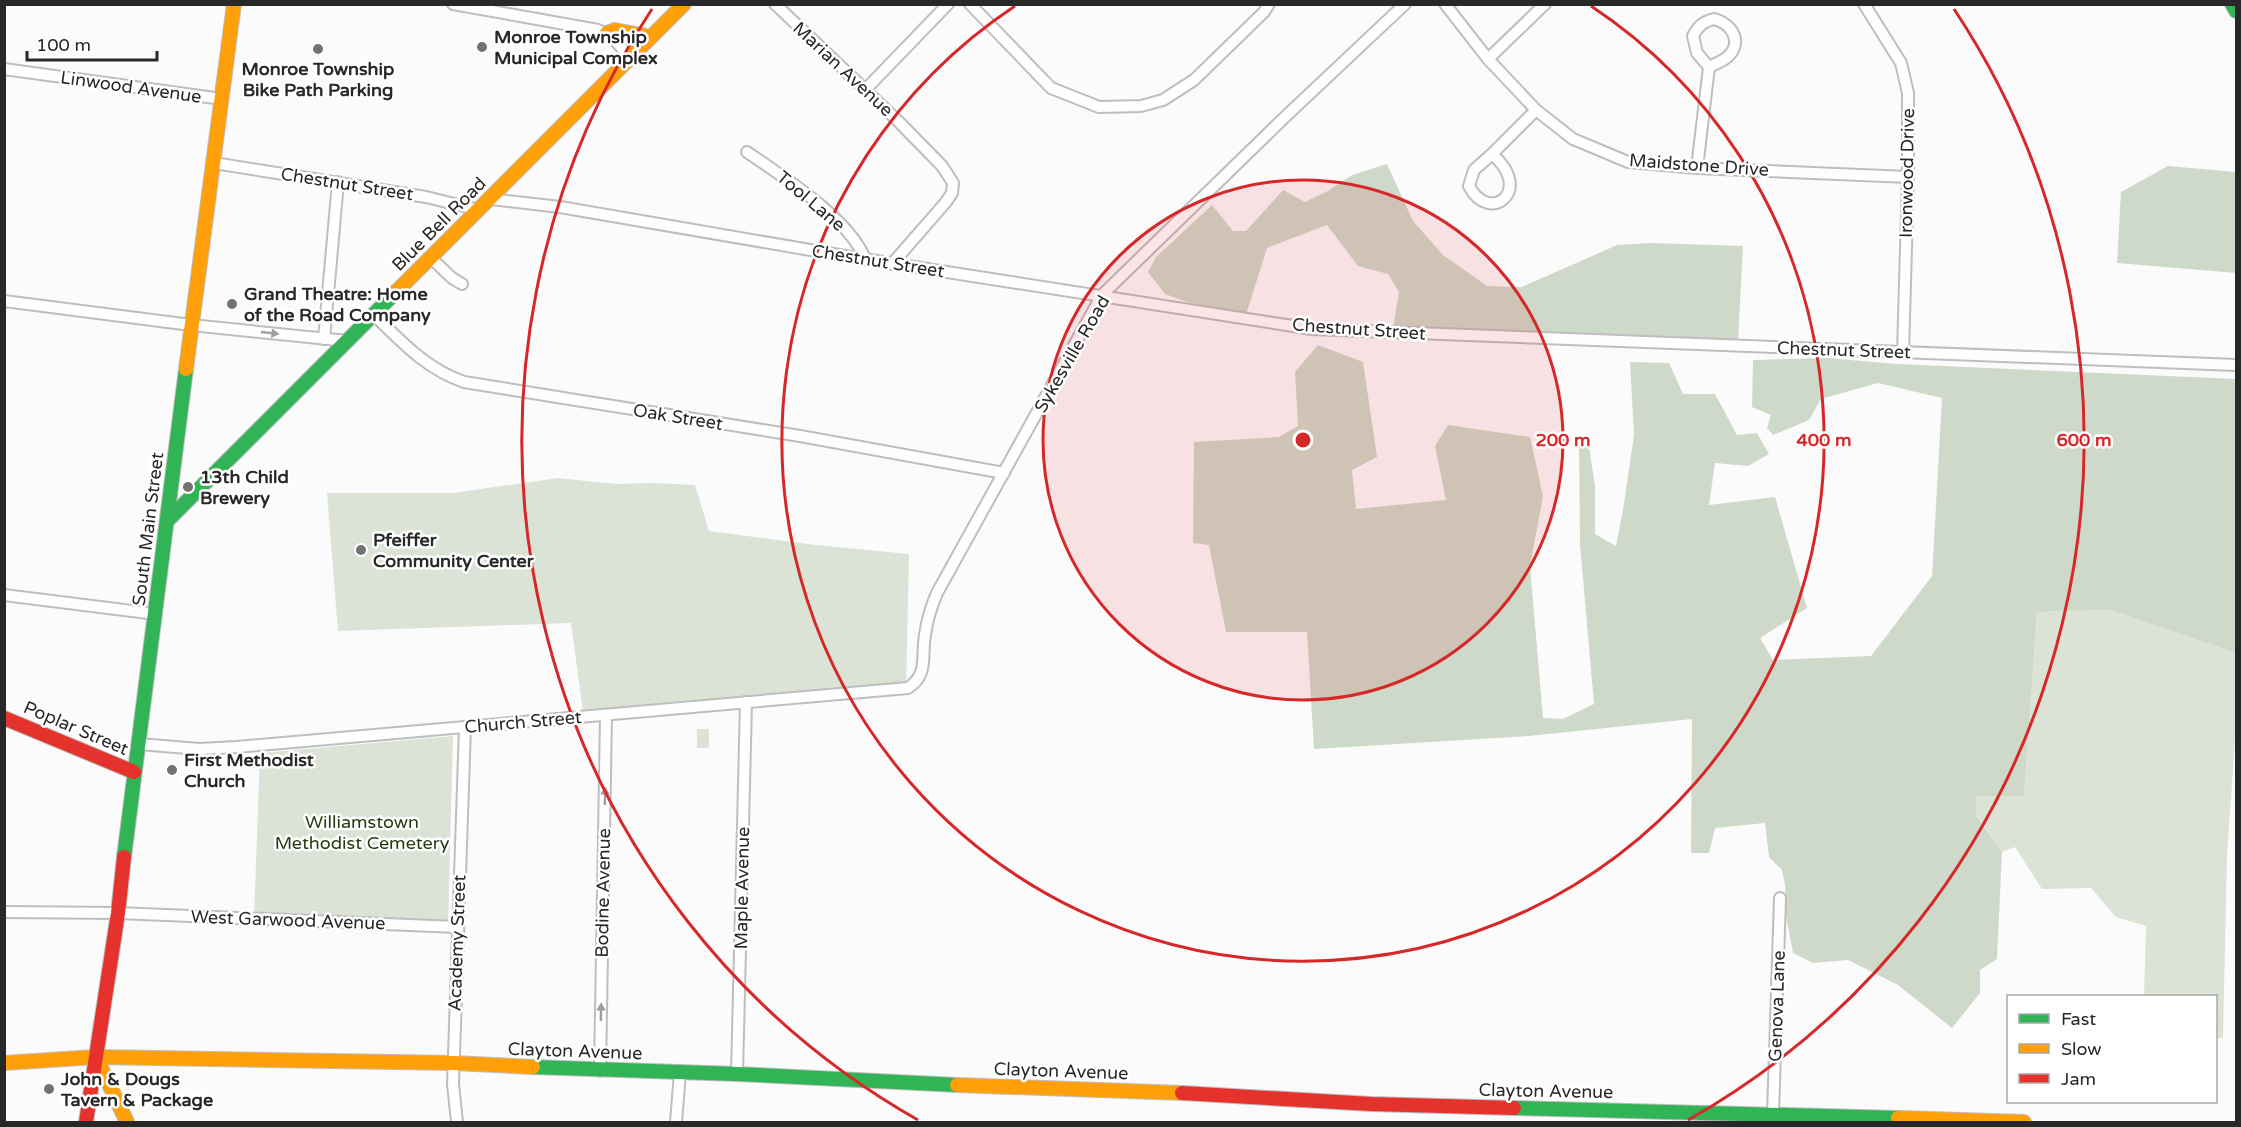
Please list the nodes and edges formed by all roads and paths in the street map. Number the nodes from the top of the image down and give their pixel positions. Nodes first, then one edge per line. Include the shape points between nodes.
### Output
1 (234, 4) edge
2 (684, 4) edge
3 (775, 4) edge
4 (948, 4) edge
5 (970, 4) edge
6 (1269, 4) edge
7 (1405, 4) edge
8 (1445, 4) edge
9 (1545, 4) edge
10 (1864, 4) edge
11 (2232, 4) edge
12 (454, 5) edge
13 (2236, 11) edge
14 (607, 33) junction
15 (651, 37) junction
16 (630, 58) junction
17 (1488, 59) junction
18 (1709, 67) junction
19 (4, 69) edge
20 (866, 89) junction
21 (222, 99) junction
22 (1536, 110) junction
23 (747, 152) dead end
24 (1492, 154) junction
25 (214, 163) junction
26 (1697, 168) junction
27 (1908, 177) junction
28 (338, 182) junction
29 (490, 199) junction
30 (479, 210) junction
31 (431, 258) junction
32 (865, 259) junction
33 (892, 264) junction
34 (462, 284) dead end
35 (1102, 295) junction
36 (4, 301) edge
37 (374, 315) junction
38 (191, 325) junction
39 (324, 339) junction
40 (348, 341) junction
41 (1903, 353) junction
42 (2236, 365) edge
43 (1004, 473) junction
44 (168, 520) junction
45 (4, 595) edge
46 (156, 614) junction
47 (908, 688) joint
48 (746, 702) junction
49 (606, 716) junction
50 (4, 718) edge
51 (465, 728) junction
52 (139, 744) junction
53 (134, 772) junction
54 (1780, 898) dead end
55 (4, 912) edge
56 (118, 913) junction
57 (458, 927) junction
58 (96, 1057) junction
59 (4, 1063) edge
60 (454, 1063) junction
61 (600, 1071) junction
62 (680, 1072) junction
63 (737, 1074) junction
64 (1773, 1114) junction
65 (86, 1122) edge
66 (128, 1122) edge
67 (457, 1122) edge
68 (676, 1122) edge
69 (2024, 1122) edge

1 - 21 main road, South Main Street
2 - 15 main road, Blue Bell Road
3 - 20 street, Marian Avenue
4 - 20 street
5 - 6 street via 1051,88 1099,106 1141,106 1163,100 1194,80
7 - 35 street, Sykesville Road
8 - 17 street, Maidstone Drive
9 - 17 street
10 - 27 street, Ironwood Drive via 1900,63 1908,93
11 - 13 main road
12 - 14 street
14 - 15 main road via 615,30
14 - 16 street
15 - 16 main road, Blue Bell Road
16 - 29 main road, Blue Bell Road
17 - 22 street, Maidstone Drive
18 - 18 street via 1725,59 1735,45 1731,28 1714,19 1697,27 1693,36 1696,53
18 - 26 street
19 - 21 street, Linwood Avenue
20 - 33 street, Marian Avenue via 942,166 953,183 952,193
21 - 25 main road, South Main Street
22 - 24 street
22 - 26 street, Maidstone Drive via 1573,140 1628,162
23 - 32 street, Tool Lane via 836,219 860,246
24 - 24 street via 1473,170 1469,186 1478,200 1487,204 1505,197 1511,184 1510,176
25 - 28 street, Chestnut Street
25 - 38 main road, South Main Street
26 - 27 street, Maidstone Drive
27 - 41 street, Ironwood Drive
28 - 30 street, Chestnut Street
28 - 39 street
29 - 30 main road, Blue Bell Road
29 - 32 street, Chestnut Street via 560,207
30 - 31 main road, Blue Bell Road
31 - 34 street
31 - 37 main road, Blue Bell Road
32 - 33 street, Chestnut Street
33 - 35 street, Chestnut Street
35 - 41 street, Chestnut Street via 1333,330
35 - 43 street, Sykesville Road
36 - 38 street
37 - 40 main road, Blue Bell Road
37 - 43 street, Oak Street via 428,366 464,382
38 -> 39 street
38 - 44 main road, South Main Street
39 - 40 street
40 - 44 main road, Blue Bell Road
41 - 42 street, Chestnut Street
43 - 47 street, Sykesville Road via 937,593 927,622 922,672
44 - 46 main road, South Main Street
45 - 46 street
46 - 52 main road, South Main Street
47 - 48 street, Church Street
48 - 49 street, Church Street
48 - 63 street, Maple Avenue
49 - 51 street, Church Street
61 -> 49 street, Bodine Avenue
50 - 53 main road, Poplar Street
51 - 52 street, Church Street via 215,748
51 - 57 street, Academy Street
52 - 53 main road, South Main Street
53 - 56 main road, South Main Street
54 - 64 street, Genova Lane
55 - 56 street, West Garwood Avenue
56 - 57 street, West Garwood Avenue
56 - 58 main road, South Main Street
57 - 60 street, Academy Street
58 - 59 main road, Clayton Avenue
58 - 60 main road, Clayton Avenue
58 - 65 main road, South Main Street
58 - 66 main road
60 - 61 main road, Clayton Avenue
60 - 67 street, Academy Street
61 - 62 main road, Clayton Avenue
62 - 63 main road, Clayton Avenue
62 - 68 street
63 - 64 main road, Clayton Avenue via 1371,1104
64 - 69 main road, Clayton Avenue

